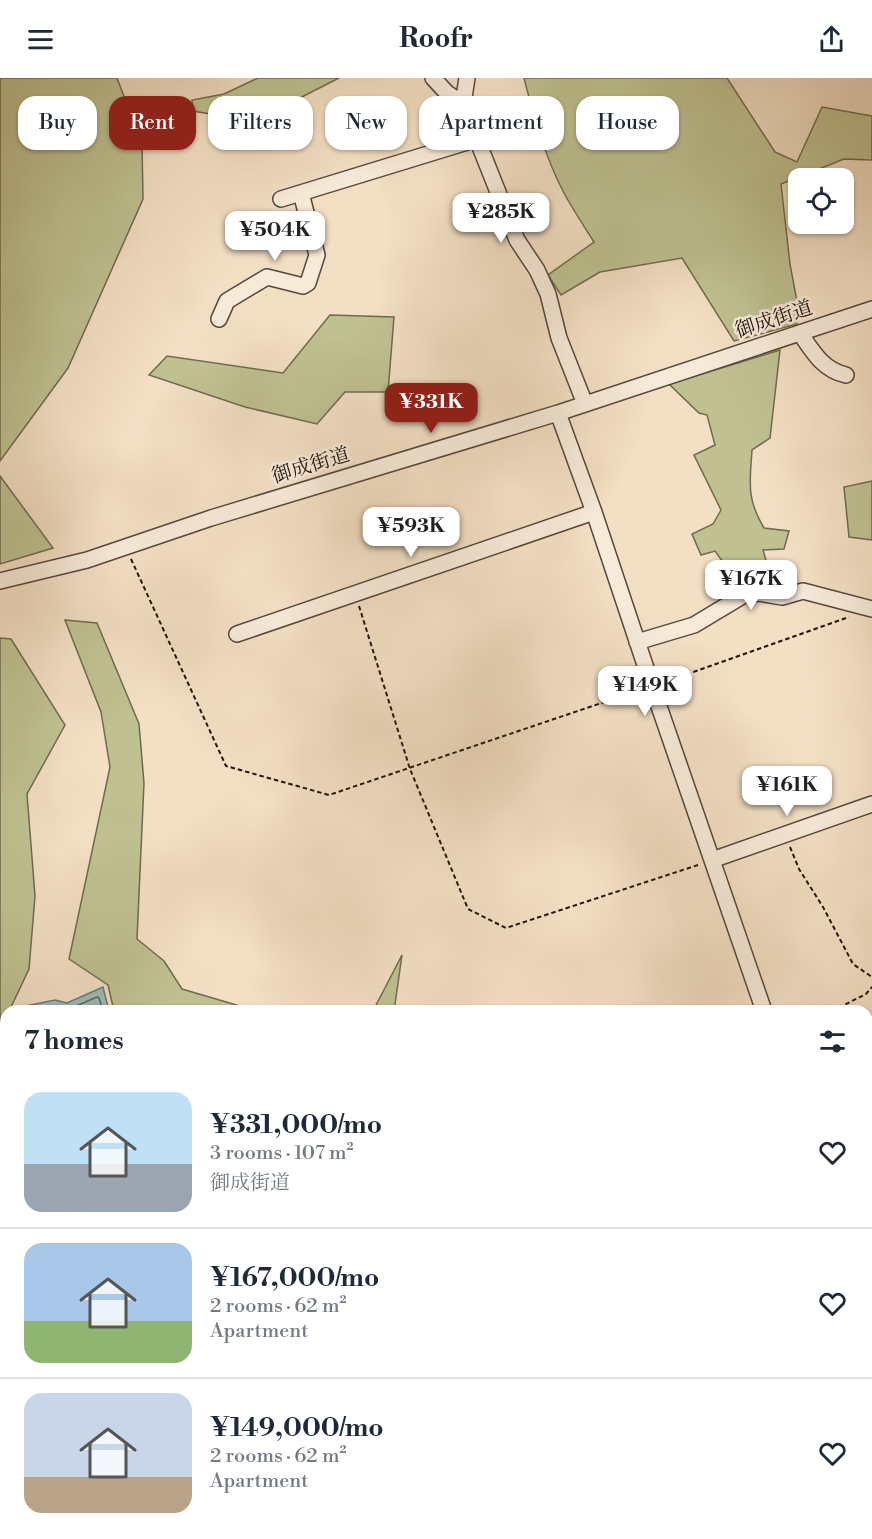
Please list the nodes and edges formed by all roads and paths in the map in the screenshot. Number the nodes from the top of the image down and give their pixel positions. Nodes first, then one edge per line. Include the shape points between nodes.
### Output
1 (433, 78) edge
2 (467, 78) edge
3 (451, 96) edge
4 (464, 96) edge
5 (441, 150) edge
6 (481, 150) edge
7 (301, 193) junction
8 (281, 199) dead end
9 (872, 309) edge
10 (219, 319) dead end
11 (800, 333) junction
12 (846, 375) dead end
13 (585, 404) junction
14 (558, 413) junction
15 (594, 512) junction
16 (126, 547) junction
17 (0, 581) edge
18 (355, 594) junction
19 (872, 609) edge
20 (850, 617) dead end
21 (237, 634) dead end
22 (637, 642) junction
23 (652, 686) junction
24 (410, 769) junction
25 (872, 804) edge
26 (785, 835) junction
27 (712, 860) junction
28 (872, 977) edge
29 (872, 987) edge
30 (762, 1005) edge
31 (844, 1005) edge

1 - 3 street
2 - 4 street
5 - 7 street
6 - 13 street via 517,240 548,294 559,339
7 - 8 street
7 - 10 street via 317,255 308,282 303,286 267,278 227,301
9 - 11 street, 御成街道
11 - 12 street via 827,368
11 - 13 street, 御成街道
13 - 14 street, 御成街道
14 - 15 street
14 - 16 street, 御成街道 via 222,514
15 - 18 street
15 - 22 street
16 - 17 street, 御成街道
16 - 24 path via 226,766 329,795
18 - 21 street
18 - 24 path
19 - 22 street via 803,591 782,597 744,595 693,625
20 - 23 path
22 - 23 street
23 - 24 path
23 - 27 street
24 - 27 path via 468,909 506,928
25 - 26 street
26 - 27 street
26 - 28 path via 798,869 853,964
27 - 30 street
29 - 31 path

